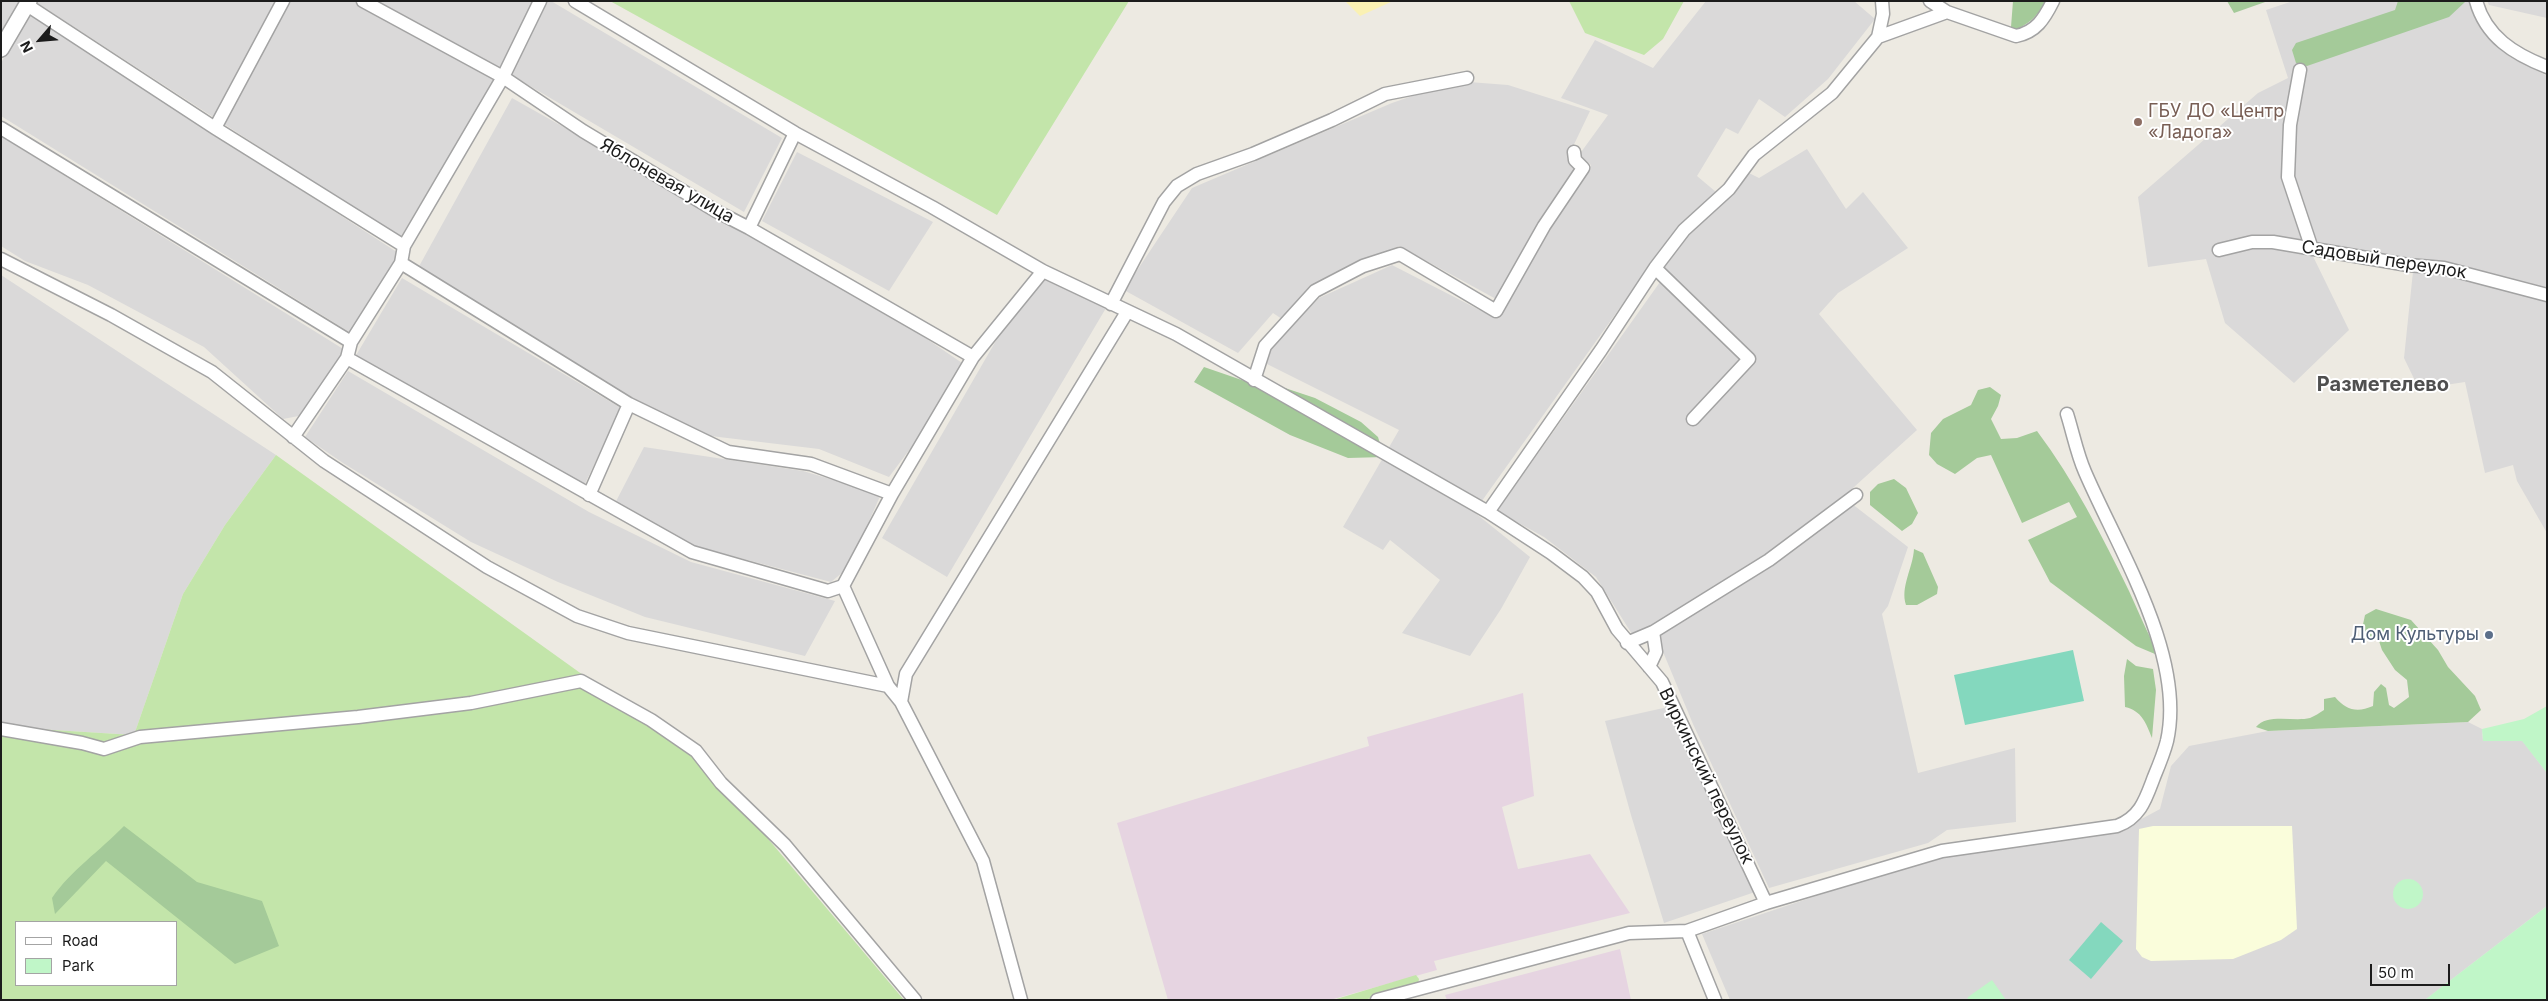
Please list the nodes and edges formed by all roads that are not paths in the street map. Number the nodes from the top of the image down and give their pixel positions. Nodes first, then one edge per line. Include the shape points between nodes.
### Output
1 (283, 1) edge
2 (363, 1) edge
3 (540, 1) edge
4 (574, 1) edge
5 (1882, 1) edge
6 (1930, 1) edge
7 (2053, 1) edge
8 (2476, 1) edge
9 (28, 3) edge
10 (1947, 12) junction
11 (1878, 37) junction
12 (1, 49) edge
13 (2547, 67) edge
14 (2300, 70) dead end
15 (503, 77) junction
16 (1466, 78) dead end
17 (1, 128) edge
18 (214, 128) junction
19 (795, 133) junction
20 (1574, 152) dead end
21 (749, 228) junction
22 (404, 246) junction
23 (2312, 249) junction
24 (2219, 250) dead end
25 (2, 260) edge
26 (401, 263) junction
27 (1655, 268) junction
28 (1043, 272) junction
29 (2547, 295) edge
30 (1110, 304) junction
31 (1127, 312) junction
32 (351, 342) junction
33 (974, 357) junction
34 (347, 358) junction
35 (1254, 380) junction
36 (629, 404) junction
37 (2067, 414) dead end
38 (1692, 419) dead end
39 (293, 437) junction
40 (892, 494) junction
41 (589, 495) junction
42 (1856, 495) dead end
43 (1488, 512) junction
44 (843, 586) junction
45 (1653, 632) junction
46 (1627, 643) junction
47 (1649, 667) junction
48 (888, 686) junction
49 (901, 702) junction
50 (1, 729) edge
51 (1766, 903) junction
52 (1687, 931) junction
53 (915, 1000) edge
54 (1021, 1000) edge
55 (1377, 1000) edge
56 (1715, 1000) edge

1 - 18 street
2 - 15 street, Яблоневая улица
3 - 15 street
4 - 19 street, Виркинский переулок
5 - 11 street
6 - 10 street
7 - 10 street via 2036,28 2016,36
8 - 13 street via 2487,28 2508,48
9 - 12 street
9 - 18 street
10 - 11 street
11 - 27 street via 1832,93 1754,155 1729,189 1684,230
14 - 23 street via 2290,125 2288,176
15 - 21 street, Яблоневая улица via 583,131 716,212
15 - 22 street
16 - 30 street via 1385,94 1253,154 1197,174 1177,186 1164,202
17 - 32 street
18 - 22 street
19 - 21 street
19 - 28 street, Виркинский переулок
20 - 35 street via 1575,160 1582,168 1544,226 1496,311 1400,254 1363,266 1315,291 1265,346
21 - 33 street, Яблоневая улица
22 - 26 street
23 - 24 street, Садовый переулок via 2252,242
23 - 29 street, Садовый переулок via 2444,268
25 - 39 street via 111,314 212,372
26 - 32 street
26 - 36 street
27 - 38 street via 1749,358
27 - 43 street via 1602,350
28 - 30 street, Виркинский переулок
28 - 33 street
30 - 31 street, Виркинский переулок
31 - 35 street, Виркинский переулок via 1176,334
31 - 49 street via 906,674
32 - 34 street
33 - 40 street
34 - 39 street
34 - 41 street
35 - 43 street, Виркинский переулок
36 - 40 street via 728,452 811,464
36 - 41 street
37 - 51 street via 2084,470 2154,624 2169,686 2167,741 2143,806 2128,822 2117,826 1942,851
39 - 48 street via 324,461 479,562 577,616 628,633
40 - 44 street
41 - 44 street via 692,552 828,591
42 - 45 street via 1769,560
43 - 46 street, Виркинский переулок via 1551,552 1583,578 1597,592
44 - 48 street
45 - 46 street
45 - 47 street via 1656,652
46 - 47 street, Виркинский переулок
47 - 51 street, Виркинский переулок via 1662,682 1677,711
48 - 49 street
49 - 54 street via 983,861
50 - 53 street via 104,749 140,737 358,718 471,703 581,681 650,720 696,751 721,782 784,845
51 - 52 street
52 - 55 street via 1629,933
52 - 56 street

